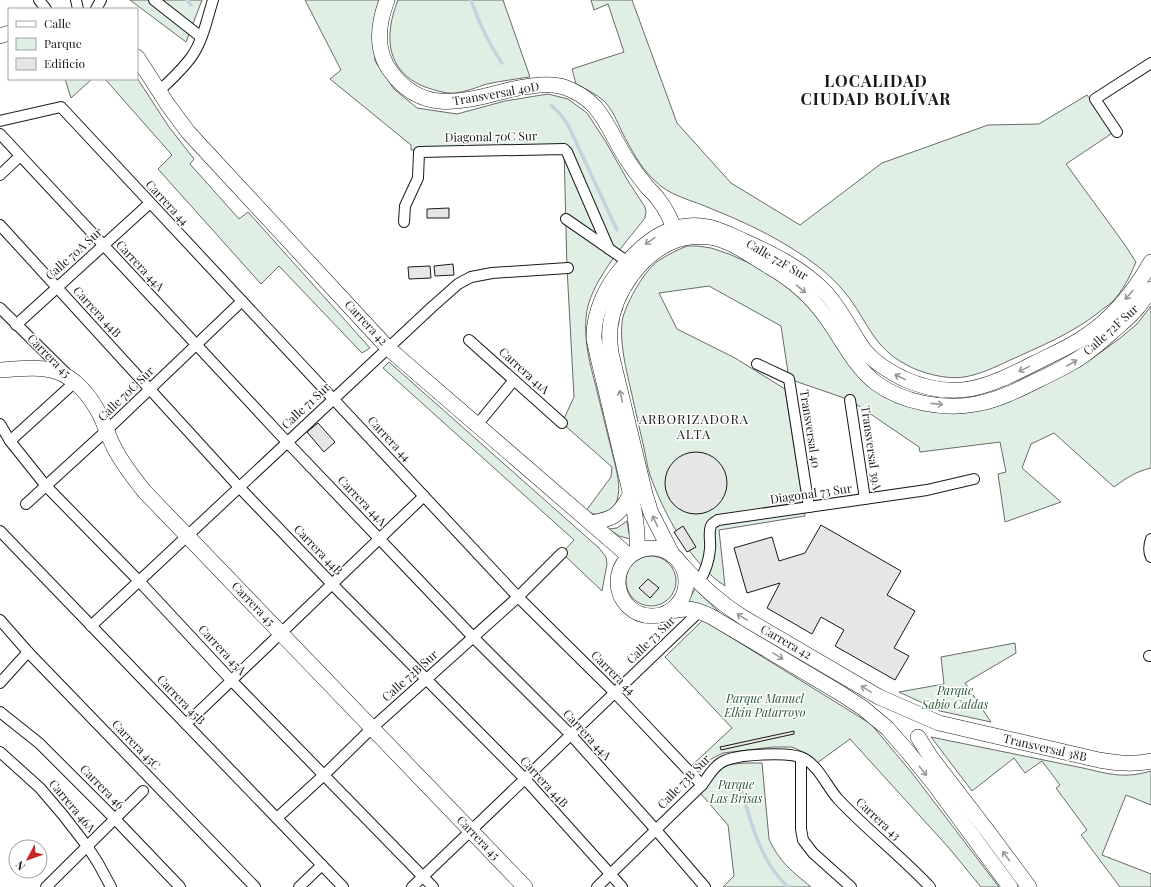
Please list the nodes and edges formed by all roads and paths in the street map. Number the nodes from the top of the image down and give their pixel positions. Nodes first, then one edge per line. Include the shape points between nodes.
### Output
1 (39, 0) edge
2 (154, 0) edge
3 (212, 0) edge
4 (387, 0) edge
5 (45, 8) edge
6 (201, 37) junction
7 (138, 59) edge
8 (1151, 63) edge
9 (159, 91) junction
10 (0, 121) edge
11 (1117, 132) dead end
12 (0, 134) edge
13 (20, 156) junction
14 (0, 175) edge
15 (150, 203) junction
16 (566, 219) dead end
17 (404, 222) dead end
18 (0, 225) edge
19 (676, 234) junction
20 (103, 245) junction
21 (609, 249) junction
22 (628, 262) junction
23 (1151, 262) edge
24 (568, 268) dead end
25 (56, 287) junction
26 (1151, 289) edge
27 (242, 301) junction
28 (0, 308) edge
29 (16, 324) junction
30 (468, 340) dead end
31 (197, 345) junction
32 (388, 348) junction
33 (757, 364) dead end
34 (0, 370) edge
35 (514, 380) junction
36 (75, 382) junction
37 (150, 389) junction
38 (333, 399) junction
39 (850, 400) dead end
40 (562, 423) dead end
41 (0, 424) edge
42 (477, 425) junction
43 (106, 432) junction
44 (10, 441) junction
45 (287, 442) junction
46 (974, 479) dead end
47 (46, 486) junction
48 (239, 487) junction
49 (630, 495) junction
50 (424, 496) junction
51 (865, 499) junction
52 (26, 504) dead end
53 (809, 508) junction
54 (591, 523) junction
55 (0, 531) edge
56 (187, 536) junction
57 (380, 538) junction
58 (1151, 539) edge
59 (562, 553) dead end
60 (633, 553) junction
61 (1151, 558) edge
62 (677, 560) junction
63 (139, 581) junction
64 (699, 582) junction
65 (332, 584) junction
66 (518, 597) junction
67 (700, 611) junction
68 (668, 612) junction
69 (0, 620) edge
70 (91, 626) junction
71 (280, 633) junction
72 (473, 637) junction
73 (28, 652) junction
74 (4, 671) edge
75 (427, 679) junction
76 (232, 680) junction
77 (0, 683) edge
78 (615, 693) junction
79 (907, 710) junction
80 (0, 712) edge
81 (186, 724) junction
82 (939, 724) junction
83 (372, 728) junction
84 (887, 728) junction
85 (571, 735) junction
86 (920, 735) junction
87 (898, 740) junction
88 (0, 752) edge
89 (801, 758) junction
90 (1151, 761) edge
91 (813, 766) joint
92 (324, 775) junction
93 (525, 779) junction
94 (702, 785) junction
95 (143, 791) dead end
96 (277, 818) junction
97 (115, 819) junction
98 (656, 830) junction
99 (471, 831) junction
100 (88, 846) junction
101 (322, 865) junction
102 (610, 874) junction
103 (423, 877) junction
104 (46, 887) edge
105 (111, 887) edge
106 (180, 887) edge
107 (255, 887) edge
108 (299, 887) edge
109 (343, 887) edge
110 (412, 887) edge
111 (433, 887) edge
112 (525, 887) edge
113 (597, 887) edge
114 (622, 887) edge
115 (705, 887) edge
116 (851, 887) edge
117 (930, 887) edge
118 (1010, 887) edge
119 (1029, 887) edge

1 - 5 street
2 - 6 street
3 - 6 street
4 - 19 street, Transversal 40D via 380,28 380,45 385,64 407,89 426,99 444,102 464,101 534,85 555,85 574,91 587,100 605,121 636,174 664,206
6 - 9 street via 192,56
7 - 9 street, Carrera 42
8 - 11 street via 1095,99
9 - 32 street, Carrera 42 via 188,132
10 - 15 street, Carrera 44 via 61,107
12 - 13 street, Carrera 44A
13 - 14 street
13 - 20 street, Carrera 44A
15 - 20 street, Calle 70A Sur
15 - 27 street, Carrera 44
16 - 21 street
17 - 21 street, Diagonal 70C Sur via 405,206 418,178 419,152 564,149
18 - 25 street, Carrera 44B
19 -> 22 street, Calle 72F Sur via 658,236 645,244
23 -> 19 street, Calle 72F Sur via 1131,294 1083,338 1002,380 968,390 941,390 914,383 874,360 834,302 815,282 795,268 723,231 698,226
19 -> 26 street, Calle 72F Sur via 720,239 784,275 811,298 865,372 876,382 900,396 932,404 977,404 1004,396 1070,364 1095,347 1125,320
62 -> 19 street, Calle 72F Sur via 651,513 645,494 611,353 609,330 616,302 632,276 653,252 664,246
20 - 25 street, Calle 70A Sur
20 - 31 street, Carrera 44A
21 - 22 street
22 - 49 street, Calle 72F Sur via 618,272 604,296 594,338
24 - 32 street, Calle 71 Sur via 492,273 471,277 450,290
25 - 29 street, Calle 70A Sur
25 - 37 street, Carrera 44B
27 - 31 street, Calle 70C Sur
27 - 38 street, Carrera 44
28 - 29 street, Carrera 45
29 - 36 street, Carrera 45
30 - 35 street, Carrera 41A
31 - 37 street, Calle 70C Sur
31 - 45 street, Carrera 44A
32 - 38 street, Calle 71 Sur
32 - 42 street, Carrera 42
33 - 53 street, Transversal 40 via 789,379
34 - 36 street via 53,371 64,374
35 - 40 street, Carrera 41A
35 - 42 street
36 - 43 street, Carrera 45 via 93,403
36 - 44 street
37 - 43 street, Calle 70C Sur
37 - 48 street, Carrera 44B
38 - 45 street, Calle 71 Sur
38 - 50 street, Carrera 44
39 - 51 street, Transversal 39A
41 - 44 street, Carrera 45A
42 - 54 street, Carrera 42
43 - 47 street, Calle 70C Sur
43 - 56 street, Carrera 45 via 125,466 144,491
44 - 47 street, Carrera 45A
45 - 48 street, Calle 71 Sur
45 - 57 street, Carrera 44A
46 - 51 street, Diagonal 73 Sur via 927,490
47 - 52 street, Calle 70C Sur
47 - 63 street, Carrera 45A
48 - 56 street, Calle 71 Sur
48 - 65 street, Carrera 44B
49 - 54 street via 611,518
49 - 60 street, Calle 72F Sur via 638,534
50 - 57 street
50 - 66 street, Carrera 44
51 - 53 street, Diagonal 73 Sur
53 - 64 street, Diagonal 73 Sur via 714,522 710,531 708,563
54 - 60 street, Carrera 42
55 - 70 street, Carrera 45B
56 - 63 street, Calle 71 Sur
56 - 71 street, Carrera 45
57 - 65 street
57 - 72 street, Carrera 44A
58 - 61 street
59 - 66 street, Calle 72B Sur
60 - 62 street via 645,548 655,548 665,550
60 - 68 street via 621,568 618,578 622,598 628,607 637,613 658,616
62 - 64 street, Carrera 42
62 - 68 street via 684,571 685,590 676,606
63 - 70 street, Calle 71 Sur
63 - 76 street, Carrera 45A
79 -> 64 street, Carrera 42 via 879,697 744,618
65 - 71 street
65 - 75 street, Carrera 44B
66 - 72 street, Calle 72B Sur
66 - 78 street, Carrera 44
67 - 68 street, Carrera 42 via 687,608
67 - 78 street, Calle 73 Sur
67 -> 84 street, Carrera 42 via 840,693
69 - 73 street, Carrera 45C
70 - 81 street, Carrera 45B
71 - 76 street
71 - 83 street, Carrera 45
72 - 75 street, Calle 72B Sur
72 - 85 street, Carrera 44A
73 - 74 street
73 - 107 street, Carrera 45C
74 - 77 street
75 - 83 street, Calle 72B Sur
75 - 93 street, Carrera 44B
76 - 81 street
76 - 92 street, Carrera 45A
78 - 85 street, Calle 73 Sur
78 - 94 street, Carrera 44
79 - 82 street, Transversal 38B
79 - 84 street via 894,708 886,714
79 - 86 street via 920,722
80 - 97 street, Carrera 46 via 39,743
81 - 96 street, Carrera 45B
82 - 86 street
82 - 90 street, Transversal 38B via 1099,760 1123,764
83 - 92 street, Calle 72B Sur
83 - 99 street, Carrera 45
84 - 87 street
85 - 93 street, Calle 73 Sur
85 - 98 street, Carrera 44A
86 - 87 street via 914,741
119 -> 86 street via 930,756
87 -> 118 street
88 - 100 street, Carrera 46A via 40,788
89 - 91 street, Calle 73B Sur
89 - 94 street, Calle 73B Sur via 780,754 729,759 715,767
89 - 116 street via 803,840 813,853
91 - 117 street, Carrera 43 via 839,800
92 - 96 street, Calle 72B Sur
92 - 103 street, Carrera 45A
93 - 99 street, Calle 73 Sur
93 - 102 street, Carrera 44B
94 - 98 street, Calle 73B Sur
95 - 97 street
96 - 101 street, Carrera 45B
97 - 100 street
97 - 106 street, Carrera 46
98 - 102 street, Calle 73B Sur
98 - 115 street, Carrera 44A
99 - 103 street, Calle 73 Sur
99 - 112 street, Carrera 45
100 - 104 street
100 - 105 street, Carrera 46A
101 - 108 street
101 - 109 street, Carrera 45B
102 - 113 street, Calle 73B Sur
102 - 114 street, Carrera 44B
103 - 110 street, Calle 73 Sur
103 - 111 street, Carrera 45A

